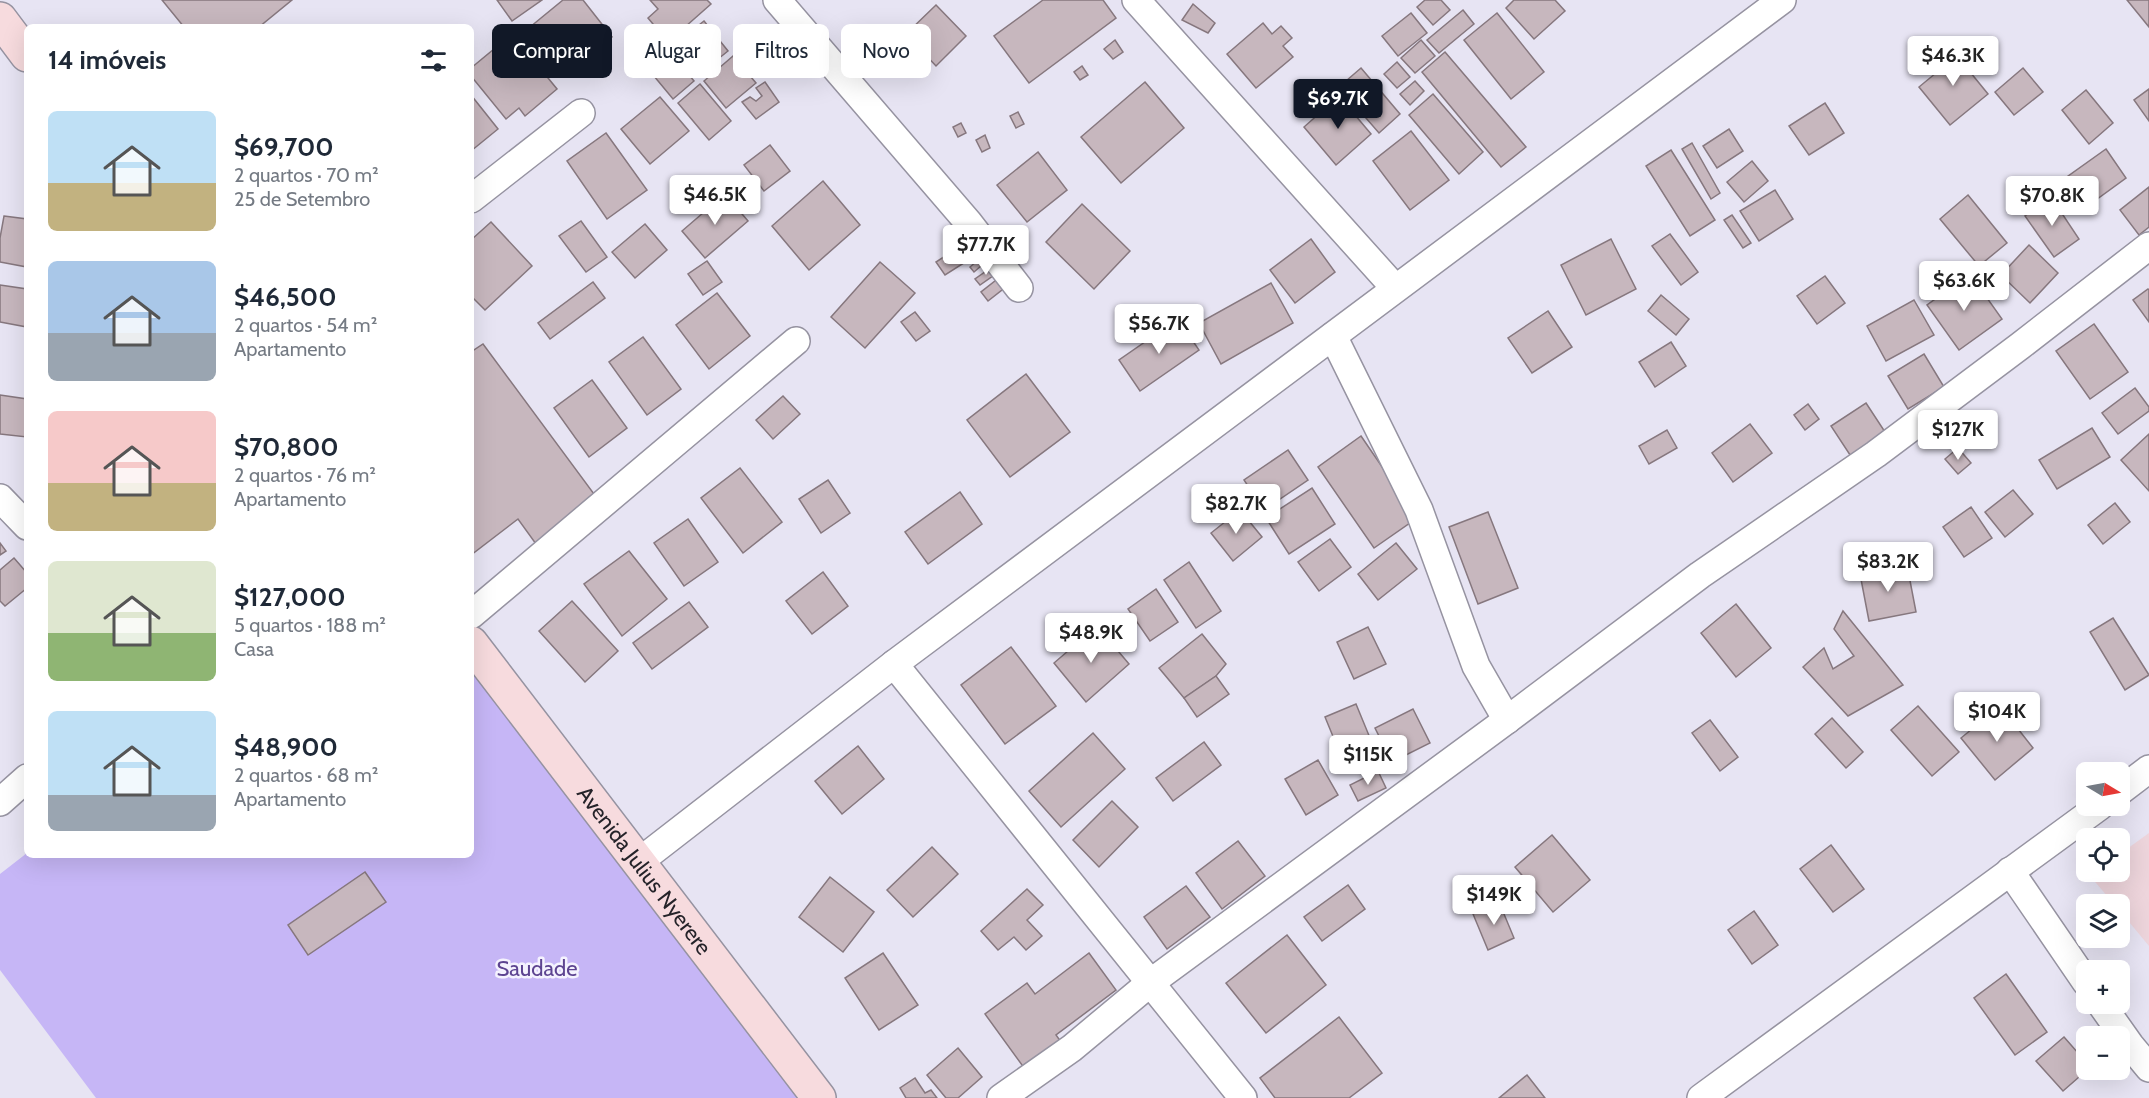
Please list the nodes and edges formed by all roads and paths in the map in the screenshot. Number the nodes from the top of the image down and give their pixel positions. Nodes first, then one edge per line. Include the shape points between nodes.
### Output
1 (777, 0) edge
2 (1136, 0) edge
3 (1782, 0) edge
4 (0, 19) edge
5 (24, 51) edge
6 (581, 113) dead end
7 (474, 197) edge
8 (2149, 246) edge
9 (1019, 288) dead end
10 (1395, 288) junction
11 (1333, 336) junction
12 (796, 341) dead end
13 (0, 498) edge
14 (24, 523) edge
15 (474, 612) edge
16 (474, 647) edge
17 (894, 664) junction
18 (1507, 720) junction
19 (2149, 770) edge
20 (24, 781) edge
21 (2130, 784) edge
22 (0, 802) edge
23 (2086, 816) edge
24 (640, 861) junction
25 (2010, 871) junction
26 (2076, 967) edge
27 (1150, 983) junction
28 (2109, 1014) edge
29 (2149, 1068) edge
30 (819, 1098) edge
31 (1001, 1098) edge
32 (1244, 1098) edge
33 (1701, 1098) edge

1 - 9 street via 968,222
2 - 10 street
3 - 10 street
4 - 5 street
6 - 7 street
8 - 18 street via 1903,434 1700,575
10 - 11 street
11 - 17 street
11 - 18 street via 1419,510 1476,666
12 - 15 street
13 - 14 street
16 - 24 street, Avenida Julius Nyerere
17 - 24 street
17 - 27 street
18 - 27 street
19 - 21 street
20 - 22 street
23 - 25 street
24 - 30 street, Avenida Julius Nyerere
25 - 26 street
25 - 33 street
27 - 31 street via 1072,1048
27 - 32 street
28 - 29 street

